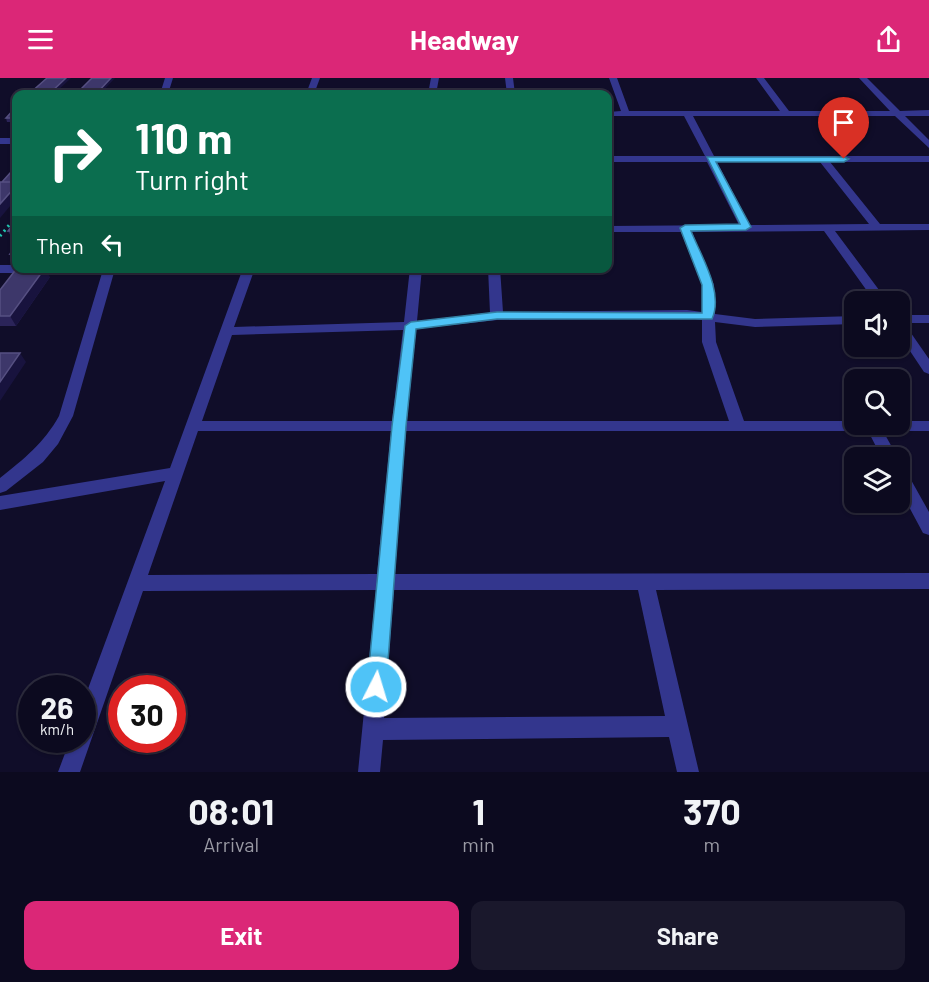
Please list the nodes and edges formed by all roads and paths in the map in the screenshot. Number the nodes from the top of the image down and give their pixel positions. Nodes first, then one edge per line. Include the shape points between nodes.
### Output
1 (613, 78) edge
2 (760, 78) edge
3 (862, 78) edge
4 (687, 113) junction
5 (786, 113) junction
6 (897, 113) junction
7 (929, 113) edge
8 (612, 114) edge
9 (626, 114) junction
10 (929, 145) edge
11 (612, 159) edge
12 (711, 159) junction
13 (823, 159) junction
14 (929, 159) edge
15 (746, 227) junction
16 (827, 227) junction
17 (877, 227) junction
18 (929, 227) edge
19 (685, 228) junction
20 (612, 229) edge
21 (2, 231) edge
22 (0, 236) edge
23 (108, 273) edge
24 (247, 273) edge
25 (416, 273) edge
26 (494, 273) edge
27 (874, 291) edge
28 (497, 316) junction
29 (707, 317) junction
30 (910, 319) edge
31 (929, 319) edge
32 (844, 320) edge
33 (411, 326) junction
34 (227, 331) junction
35 (910, 341) edge
36 (929, 369) edge
37 (193, 426) junction
38 (399, 426) junction
39 (738, 426) junction
40 (844, 426) edge
41 (910, 426) edge
42 (929, 426) edge
43 (176, 473) junction
44 (0, 487) edge
45 (910, 493) edge
46 (0, 503) edge
47 (929, 528) edge
48 (929, 581) edge
49 (645, 582) junction
50 (385, 583) junction
51 (138, 584) junction
52 (96, 697) edge
53 (678, 726) junction
54 (373, 729) junction
55 (76, 753) edge
56 (69, 772) edge
57 (369, 772) edge
58 (688, 772) edge

1 - 9 street
2 - 5 street
3 - 6 street
4 - 5 street
4 - 9 street
4 - 12 street
5 - 6 street
6 - 7 street
6 - 10 street
8 - 9 street
11 - 12 street
12 - 13 street
12 - 15 street
13 - 14 street
13 - 17 street
15 - 16 street
15 - 19 street
16 - 17 street
16 - 27 street
17 - 18 street
19 - 20 street
19 - 29 street via 708,285
21 - 22 path
23 - 44 street via 66,416 37,458
24 - 34 street
25 - 33 street
26 - 28 street
28 - 29 street
28 - 33 street
29 - 32 street via 755,322
29 - 39 street via 709,342
30 - 31 street
33 - 34 street
33 - 38 street
34 - 37 street
35 - 36 street
37 - 38 street
37 - 43 street
38 - 39 street
38 - 50 street
39 - 40 street
41 - 42 street
43 - 46 street
43 - 51 street
45 - 47 street
48 - 49 street
49 - 50 street
49 - 53 street
50 - 51 street
50 - 54 street
51 - 52 street
53 - 54 street
53 - 58 street
54 - 57 street
55 - 56 street

